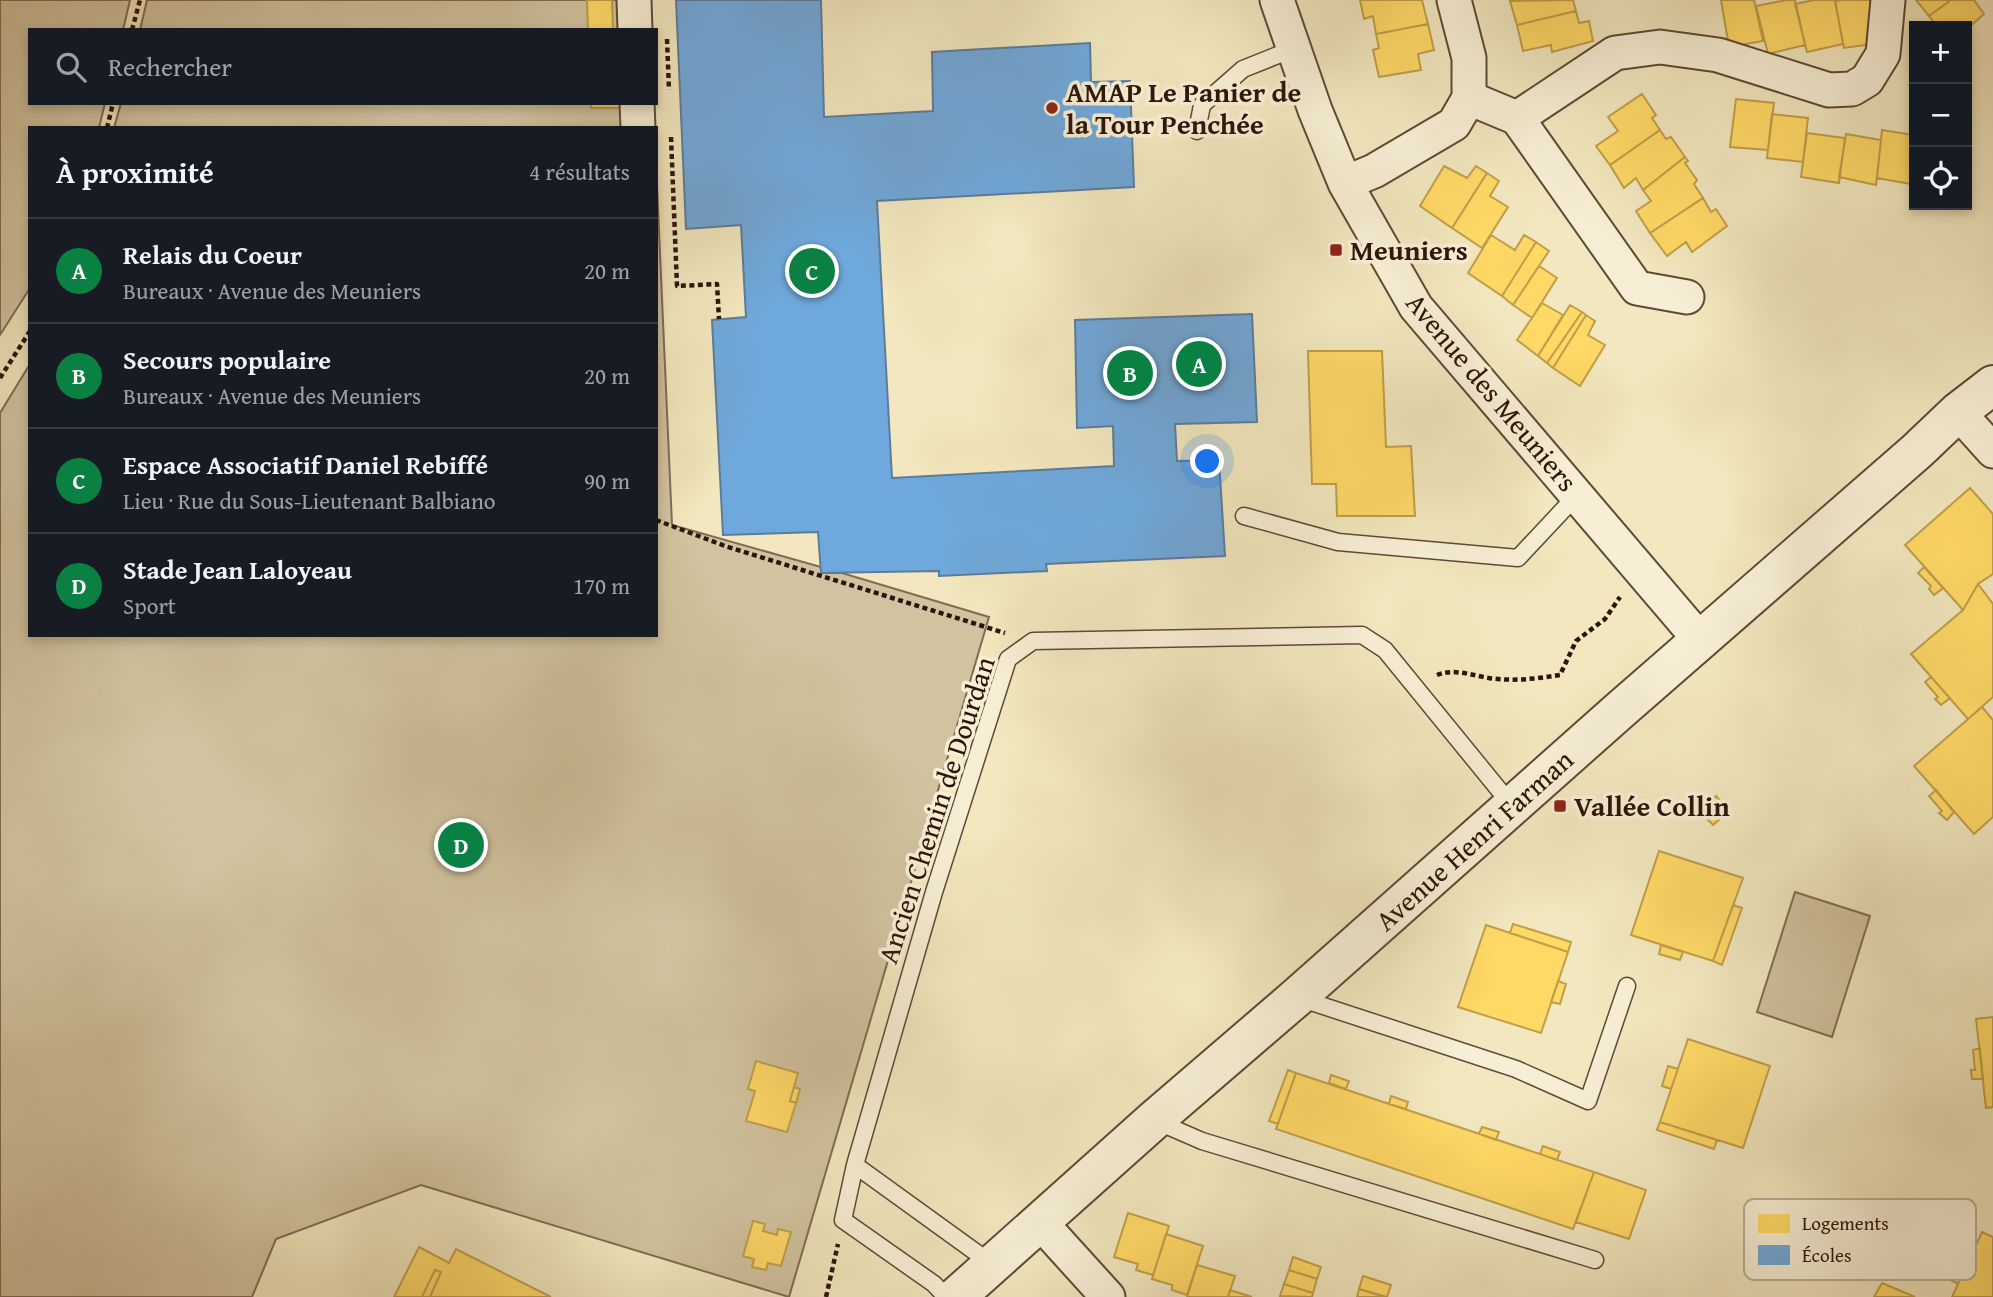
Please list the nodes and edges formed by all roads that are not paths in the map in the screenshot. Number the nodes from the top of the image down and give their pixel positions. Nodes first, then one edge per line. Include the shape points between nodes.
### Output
1 (634, 0) edge
2 (1277, 0) edge
3 (1454, 0) edge
4 (1888, 0) edge
5 (650, 28) edge
6 (1293, 49) junction
7 (1469, 98) junction
8 (637, 105) edge
9 (1517, 118) junction
10 (638, 126) edge
11 (1197, 131) dead end
12 (1345, 183) junction
13 (1688, 297) dead end
14 (1993, 385) edge
15 (1958, 412) junction
16 (1993, 451) edge
17 (1577, 495) junction
18 (1244, 516) dead end
19 (1702, 639) junction
20 (1513, 807) junction
21 (1627, 986) dead end
22 (1297, 998) junction
23 (1154, 1121) junction
24 (855, 1165) junction
25 (1040, 1222) junction
26 (1595, 1260) dead end
27 (993, 1265) junction
28 (946, 1297) edge
29 (956, 1297) edge
30 (1108, 1297) edge

1 - 5 street
2 - 6 street, Avenue des Meuniers
3 - 7 street via 1469,58
4 - 9 street via 1882,54 1867,80 1852,89 1829,90 1718,54 1660,47 1615,53
6 - 11 lane via 1243,69 1202,106
6 - 12 street, Avenue des Meuniers
7 - 9 street
7 - 12 street via 1454,124
8 - 10 street
9 - 13 street via 1637,288
12 - 17 street, Avenue des Meuniers via 1416,307
14 - 15 street, Avenue Henri Farman
15 - 16 street
15 - 19 street, Avenue Henri Farman
17 - 18 lane via 1518,558 1338,542
17 - 19 street, Avenue des Meuniers
19 - 20 street, Avenue Henri Farman
20 - 22 street, Avenue Henri Farman
20 - 24 lane, Ancien Chemin de Dourdan via 1385,650 1362,635 1033,641 1008,659
21 - 22 lane via 1588,1101 1516,1069
22 - 23 street, Avenue Henri Farman
23 - 25 street, Avenue Henri Farman
23 - 26 lane via 1202,1141
24 - 27 lane
24 - 28 lane, Ancien Chemin de Dourdan via 843,1220
25 - 27 street, Avenue Henri Farman
25 - 30 street
27 - 29 street, Avenue Henri Farman

